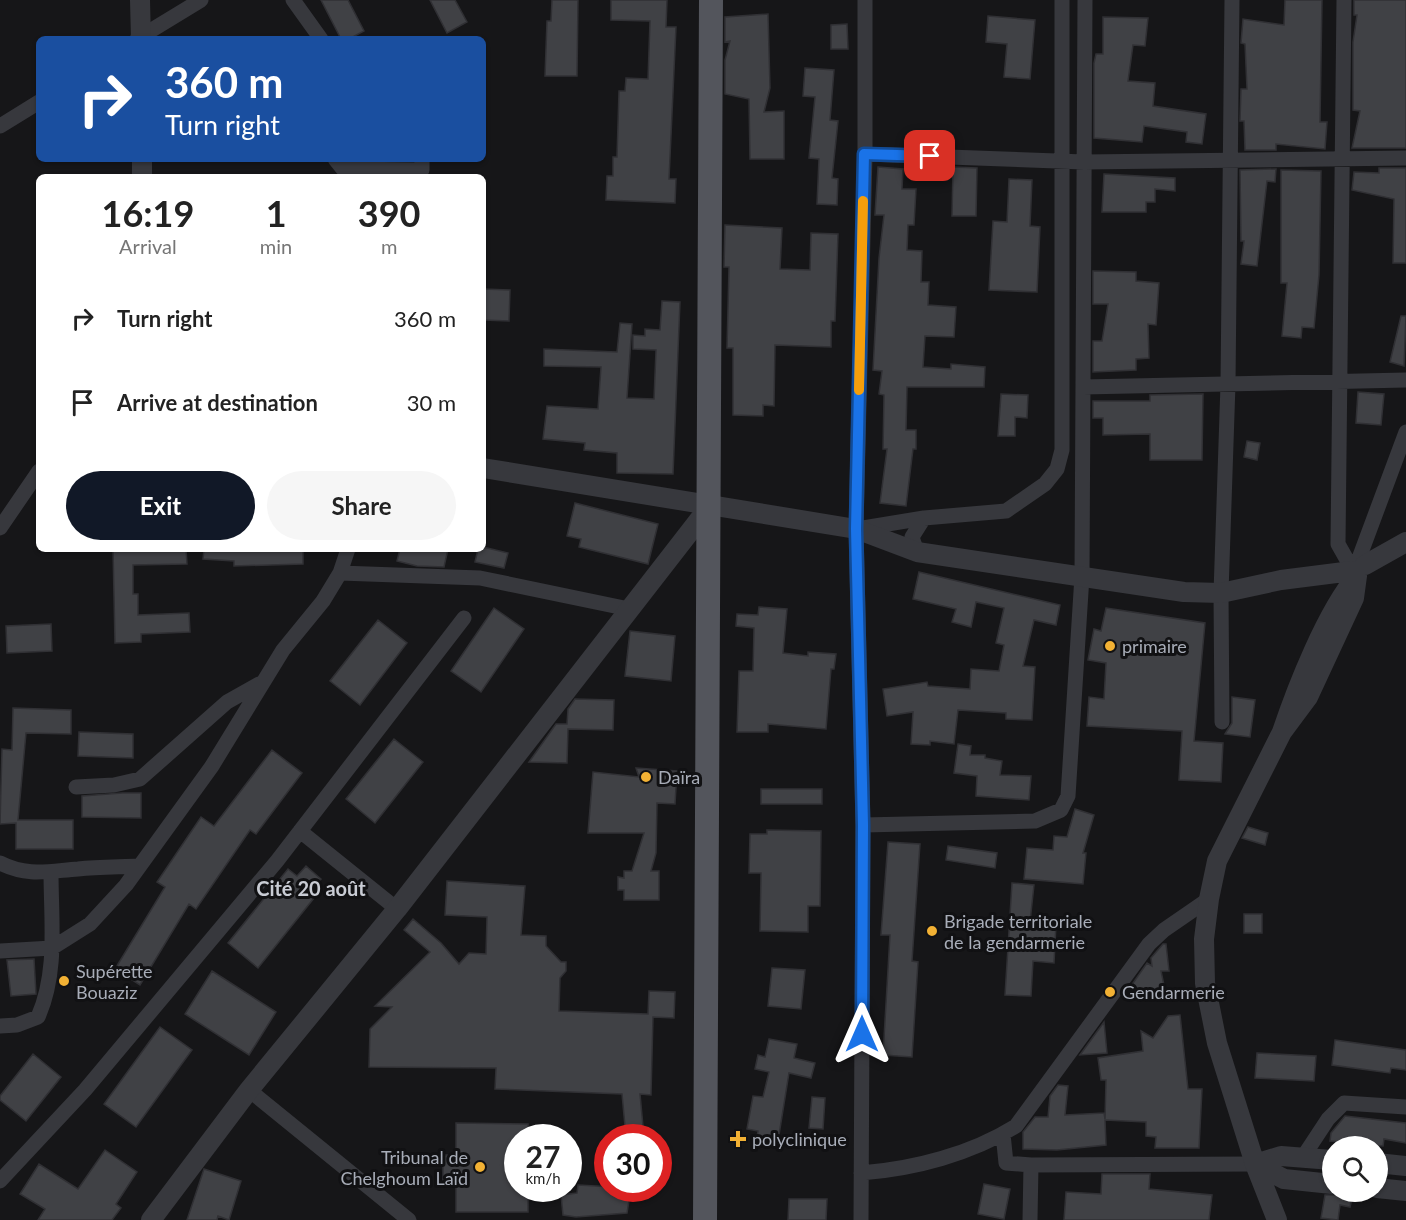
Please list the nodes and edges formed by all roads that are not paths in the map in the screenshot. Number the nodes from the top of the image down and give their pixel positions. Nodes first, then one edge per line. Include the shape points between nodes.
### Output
1 (140, 0) edge
2 (201, 0) edge
3 (293, 0) edge
4 (711, 0) edge
5 (865, 0) edge
6 (1062, 0) edge
7 (1085, 0) edge
8 (1232, 0) edge
9 (1344, 0) edge
10 (140, 36) edge
11 (143, 36) edge
12 (319, 36) edge
13 (36, 104) edge
14 (0, 126) edge
15 (864, 154) junction
16 (1344, 158) junction
17 (1406, 158) edge
18 (1062, 160) junction
19 (1230, 160) junction
20 (337, 162) edge
21 (1084, 162) junction
22 (422, 169) edge
23 (1406, 380) edge
24 (1340, 382) junction
25 (1228, 384) junction
26 (1083, 387) junction
27 (1406, 432) edge
28 (1406, 468) edge
29 (486, 469) edge
30 (1391, 473) junction
31 (36, 475) edge
32 (709, 507) junction
33 (924, 518) junction
34 (0, 528) edge
35 (856, 529) junction
36 (1406, 542) edge
37 (347, 552) edge
38 (917, 552) junction
39 (1357, 568) junction
40 (340, 573) junction
41 (1082, 576) junction
42 (1221, 593) junction
43 (629, 609) junction
44 (464, 618) dead end
45 (262, 682) junction
46 (1222, 722) dead end
47 (76, 787) dead end
48 (863, 825) junction
49 (300, 831) junction
50 (0, 864) edge
51 (139, 866) junction
52 (51, 872) junction
53 (1209, 899) junction
54 (397, 909) junction
55 (52, 948) junction
56 (0, 951) edge
57 (0, 1026) edge
58 (249, 1090) junction
59 (1406, 1107) edge
60 (1003, 1134) junction
61 (1303, 1157) junction
62 (1322, 1159) edge
63 (1255, 1164) junction
64 (1388, 1164) edge
65 (1031, 1165) junction
66 (1406, 1166) edge
67 (861, 1173) junction
68 (0, 1180) edge
69 (1322, 1183) edge
70 (1388, 1189) edge
71 (1406, 1191) edge
72 (151, 1220) edge
73 (409, 1220) edge
74 (705, 1220) edge
75 (861, 1220) edge
76 (1030, 1220) edge
77 (1277, 1220) edge

1 - 10 street
2 - 11 street
3 - 12 street
4 - 32 main road
5 - 15 street
6 - 18 street
7 - 21 street
8 - 19 street
9 - 16 street
13 - 14 street
15 - 18 street
15 - 35 street
16 - 17 street
16 - 19 street
16 - 24 street
18 - 21 street
18 - 33 street via 1062,450 1057,469 1045,484 1006,511
19 - 21 street
19 - 25 street
20 - 22 street via 343,169
21 - 26 street
23 - 24 street
24 - 25 street
24 - 39 street via 1338,544
25 - 26 street
25 - 42 street
26 - 41 street
27 - 30 street
28 - 30 street
29 - 32 street
30 - 39 street
31 - 34 street
32 - 35 street
32 - 43 street
32 - 74 main road
33 - 35 street
33 - 38 street via 912,537
35 - 38 street
35 - 48 street
36 - 39 street
37 - 40 street
38 - 41 street
39 - 42 street
39 - 53 street via 1354,598 1308,697 1282,732 1217,861
40 - 43 street via 480,579
40 - 45 street via 323,602
41 - 42 street via 1184,592
41 - 48 street via 1068,796 1061,810 1035,820
42 - 46 street
43 - 54 street
44 - 49 street
45 - 47 street via 227,702 140,779
45 - 51 street via 212,766
48 - 67 street
49 - 54 street
49 - 68 street via 84,1090
50 - 52 street via 16,871
51 - 52 street
51 - 55 street via 90,924
52 - 55 street
53 - 60 street via 1149,944 1016,1125
53 - 63 street via 1204,939 1205,983 1217,1043
54 - 58 street
55 - 56 street
55 - 57 street via 48,994 38,1017
58 - 72 street
58 - 73 street
59 - 61 street via 1344,1103 1328,1119
60 - 65 street via 1006,1163
60 - 67 street via 923,1165
61 - 62 street
61 - 63 street via 1281,1156
63 - 65 street
63 - 69 street via 1284,1179
63 - 77 street
64 - 66 street
65 - 76 street
67 - 75 street
70 - 71 street

